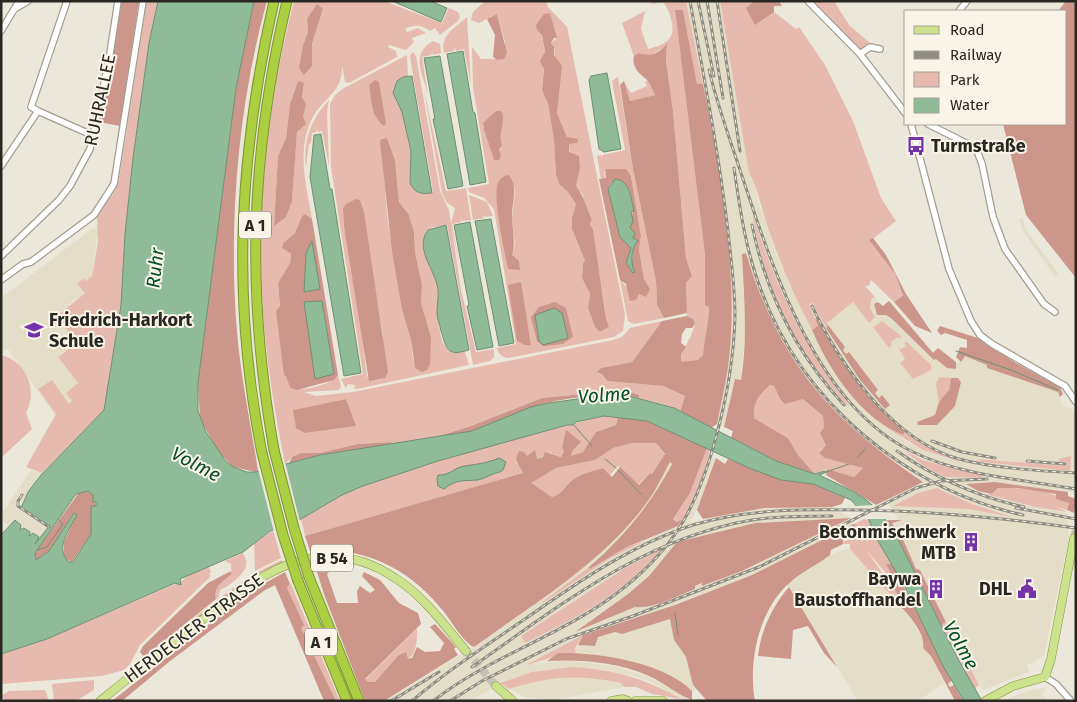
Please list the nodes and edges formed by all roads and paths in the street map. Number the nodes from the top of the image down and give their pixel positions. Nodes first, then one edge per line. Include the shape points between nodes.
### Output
1 (28, 1) edge
2 (68, 1) edge
3 (118, 1) edge
4 (143, 1) edge
5 (274, 1) edge
6 (287, 1) edge
7 (808, 1) edge
8 (18, 4) edge
9 (1, 31) edge
10 (880, 50) dead end
11 (860, 54) junction
12 (38, 111) junction
13 (904, 111) edge
14 (910, 125) edge
15 (930, 125) edge
16 (94, 136) junction
17 (1, 166) edge
18 (1, 256) edge
19 (1, 280) edge
20 (1055, 312) dead end
21 (1076, 402) edge
22 (1074, 538) dead end
23 (1073, 558) edge
24 (466, 652) tunnel mouth
25 (1045, 676) junction
26 (496, 686) tunnel mouth
27 (987, 699) edge
28 (100, 701) edge
29 (347, 701) edge
30 (359, 701) edge
31 (513, 701) edge
32 (611, 701) edge
33 (628, 701) edge
34 (635, 701) edge
35 (663, 701) edge
36 (1071, 701) edge

1 - 8 street
2 - 12 street via 31,107
3 - 16 street, RUHRALLEE
4 - 19 street via 134,42 117,172 109,194 94,215
5 - 29 highway, A 1, bridge via 254,98 248,147 242,254 248,356 262,452 282,535
6 - 30 highway, A 1, bridge via 266,97 258,168 254,257 258,332 274,450 294,528
7 - 11 street
8 - 9 street
10 - 11 street via 870,47
11 - 13 street
12 - 16 street
12 - 17 street
14 - 21 street via 949,269 971,321 980,335 992,344 1065,386
15 - 20 street via 976,148 993,217 1005,249 1044,304
16 - 18 street, RUHRALLEE via 82,166 59,200
22 - 23 main road
23 - 25 main road
24 - 28 main road, HERDECKER STRASSE / B 54 via 416,594 387,572 352,560 310,559 273,570 245,586
25 - 27 main road via 1013,686
25 - 36 street
26 - 31 main road
32 - 33 main road
34 - 35 main road

